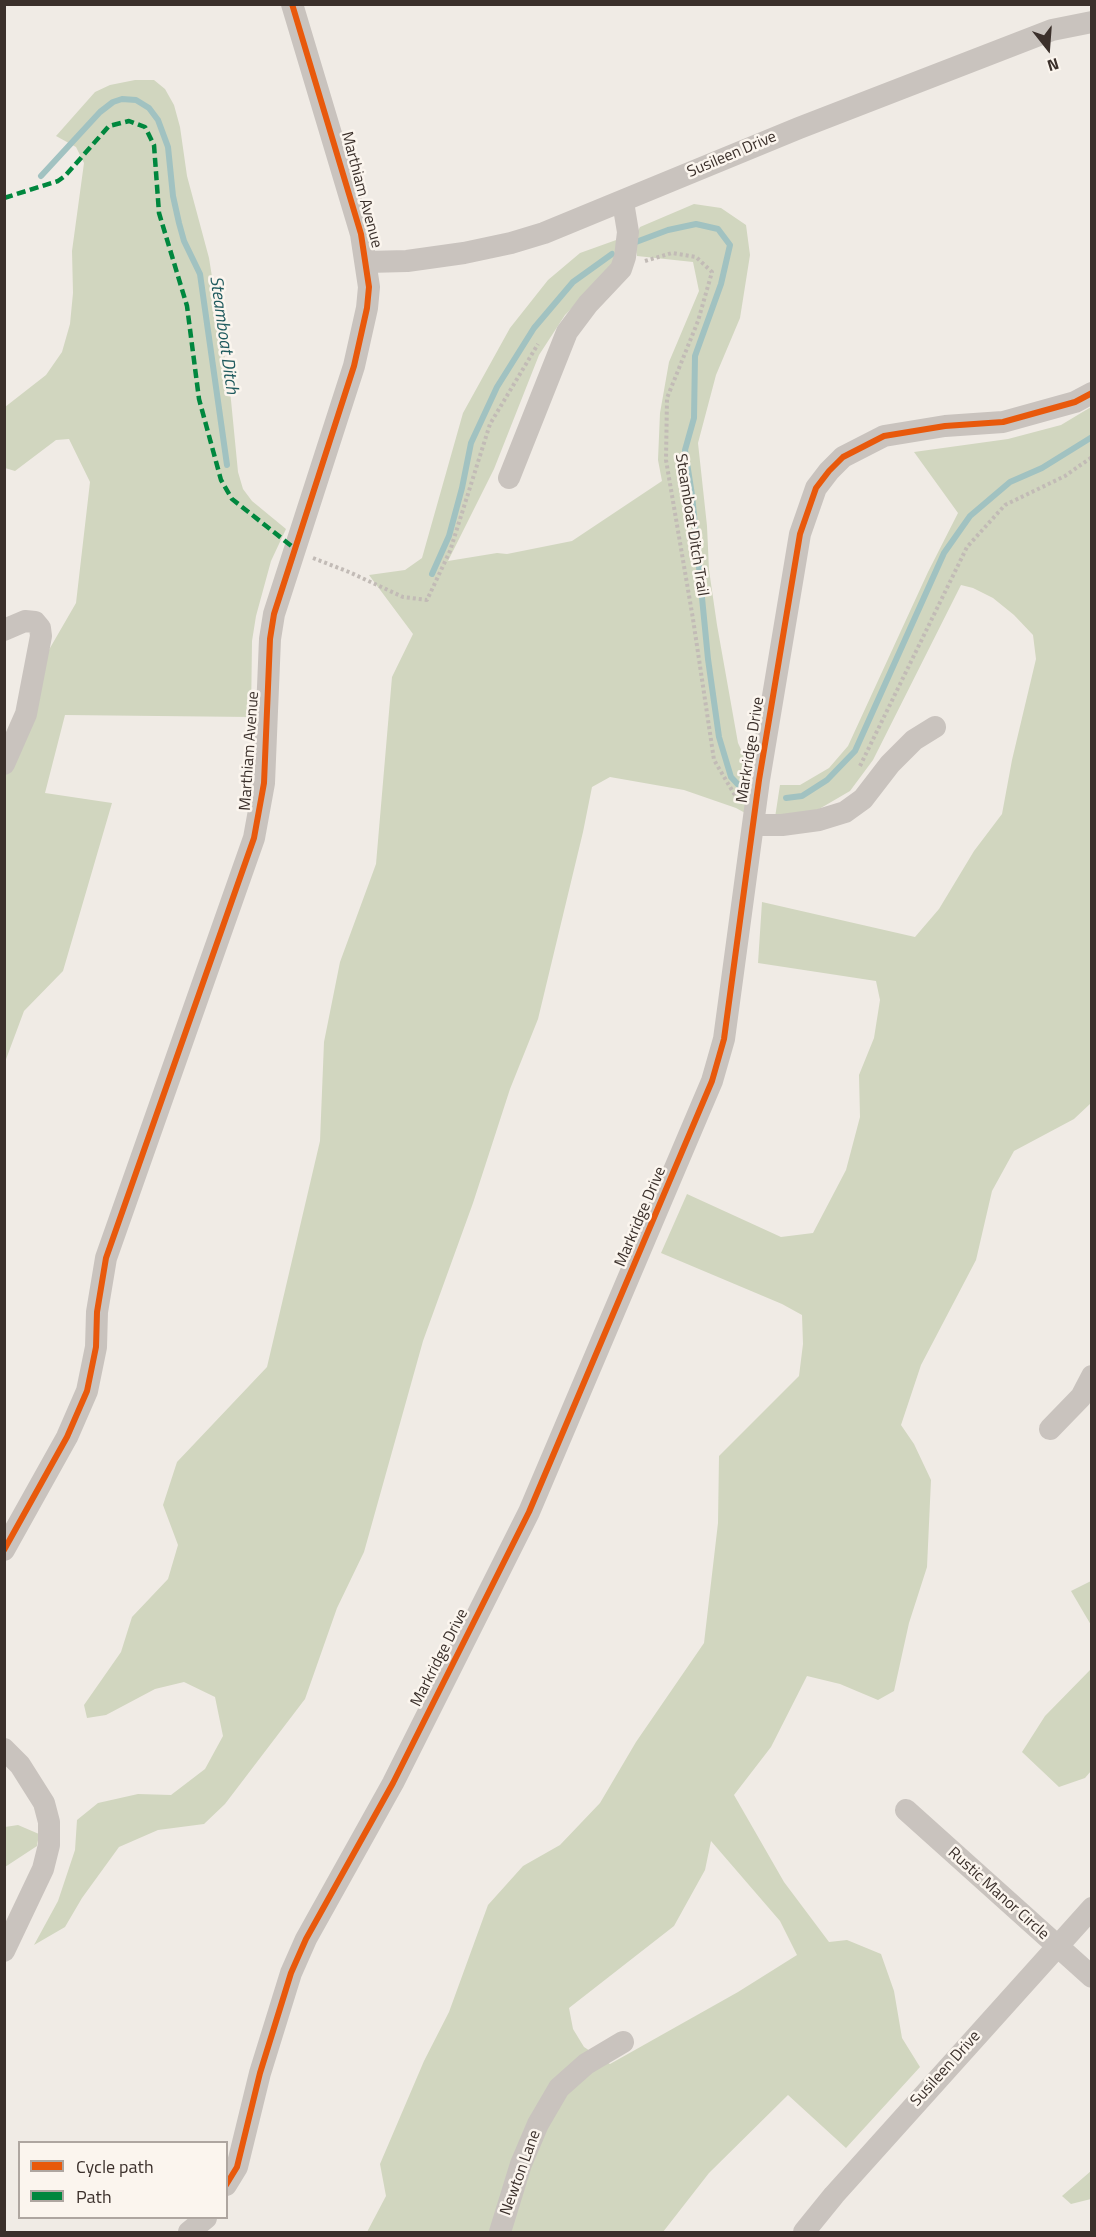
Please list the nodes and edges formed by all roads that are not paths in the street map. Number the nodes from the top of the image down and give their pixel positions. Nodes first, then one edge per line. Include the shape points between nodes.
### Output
1 (292, 4) edge
2 (1092, 22) edge
3 (622, 202) junction
4 (367, 262) junction
5 (1092, 393) edge
6 (509, 478) dead end
7 (4, 630) edge
8 (935, 727) dead end
9 (4, 764) edge
10 (754, 821) junction
11 (1092, 1376) edge
12 (1050, 1429) dead end
13 (4, 1550) edge
14 (4, 1749) edge
15 (906, 1810) dead end
16 (1092, 1908) edge
17 (1056, 1946) junction
18 (4, 1951) edge
19 (1092, 1977) edge
20 (623, 2042) dead end
21 (228, 2183) edge
22 (204, 2219) edge
23 (189, 2232) edge
24 (500, 2232) edge
25 (804, 2232) edge

1 - 4 street, Marthiam Avenue via 354,206
2 - 3 street, Susileen Drive via 1052,30
3 - 4 street, Susileen Drive via 511,243 407,261
3 - 6 street via 628,249 621,269 567,332
4 - 13 street, Marthiam Avenue via 367,308 354,366 281,586 270,639 267,749 254,838 116,1227 100,1284 96,1347 87,1391 68,1437
5 - 10 street, Markridge Drive via 1075,402 1003,422 884,436 843,457 829,471 816,488 800,534
7 - 9 street via 26,621 34,622 41,636 26,714
8 - 10 street via 914,740 862,799 845,812 782,825
10 - 21 street, Markridge Drive via 724,1039 712,1081 529,1512 393,1783 291,1973 237,2167
11 - 12 street via 1081,1397
14 - 18 street via 20,1765 44,1803 49,1845 43,1869
15 - 17 street, Rustic Manor Circle
16 - 17 street, Susileen Drive
17 - 19 street, Rustic Manor Circle
17 - 25 street, Susileen Drive
20 - 24 street, Newton Lane via 586,2064 559,2088 521,2164
22 - 23 street

